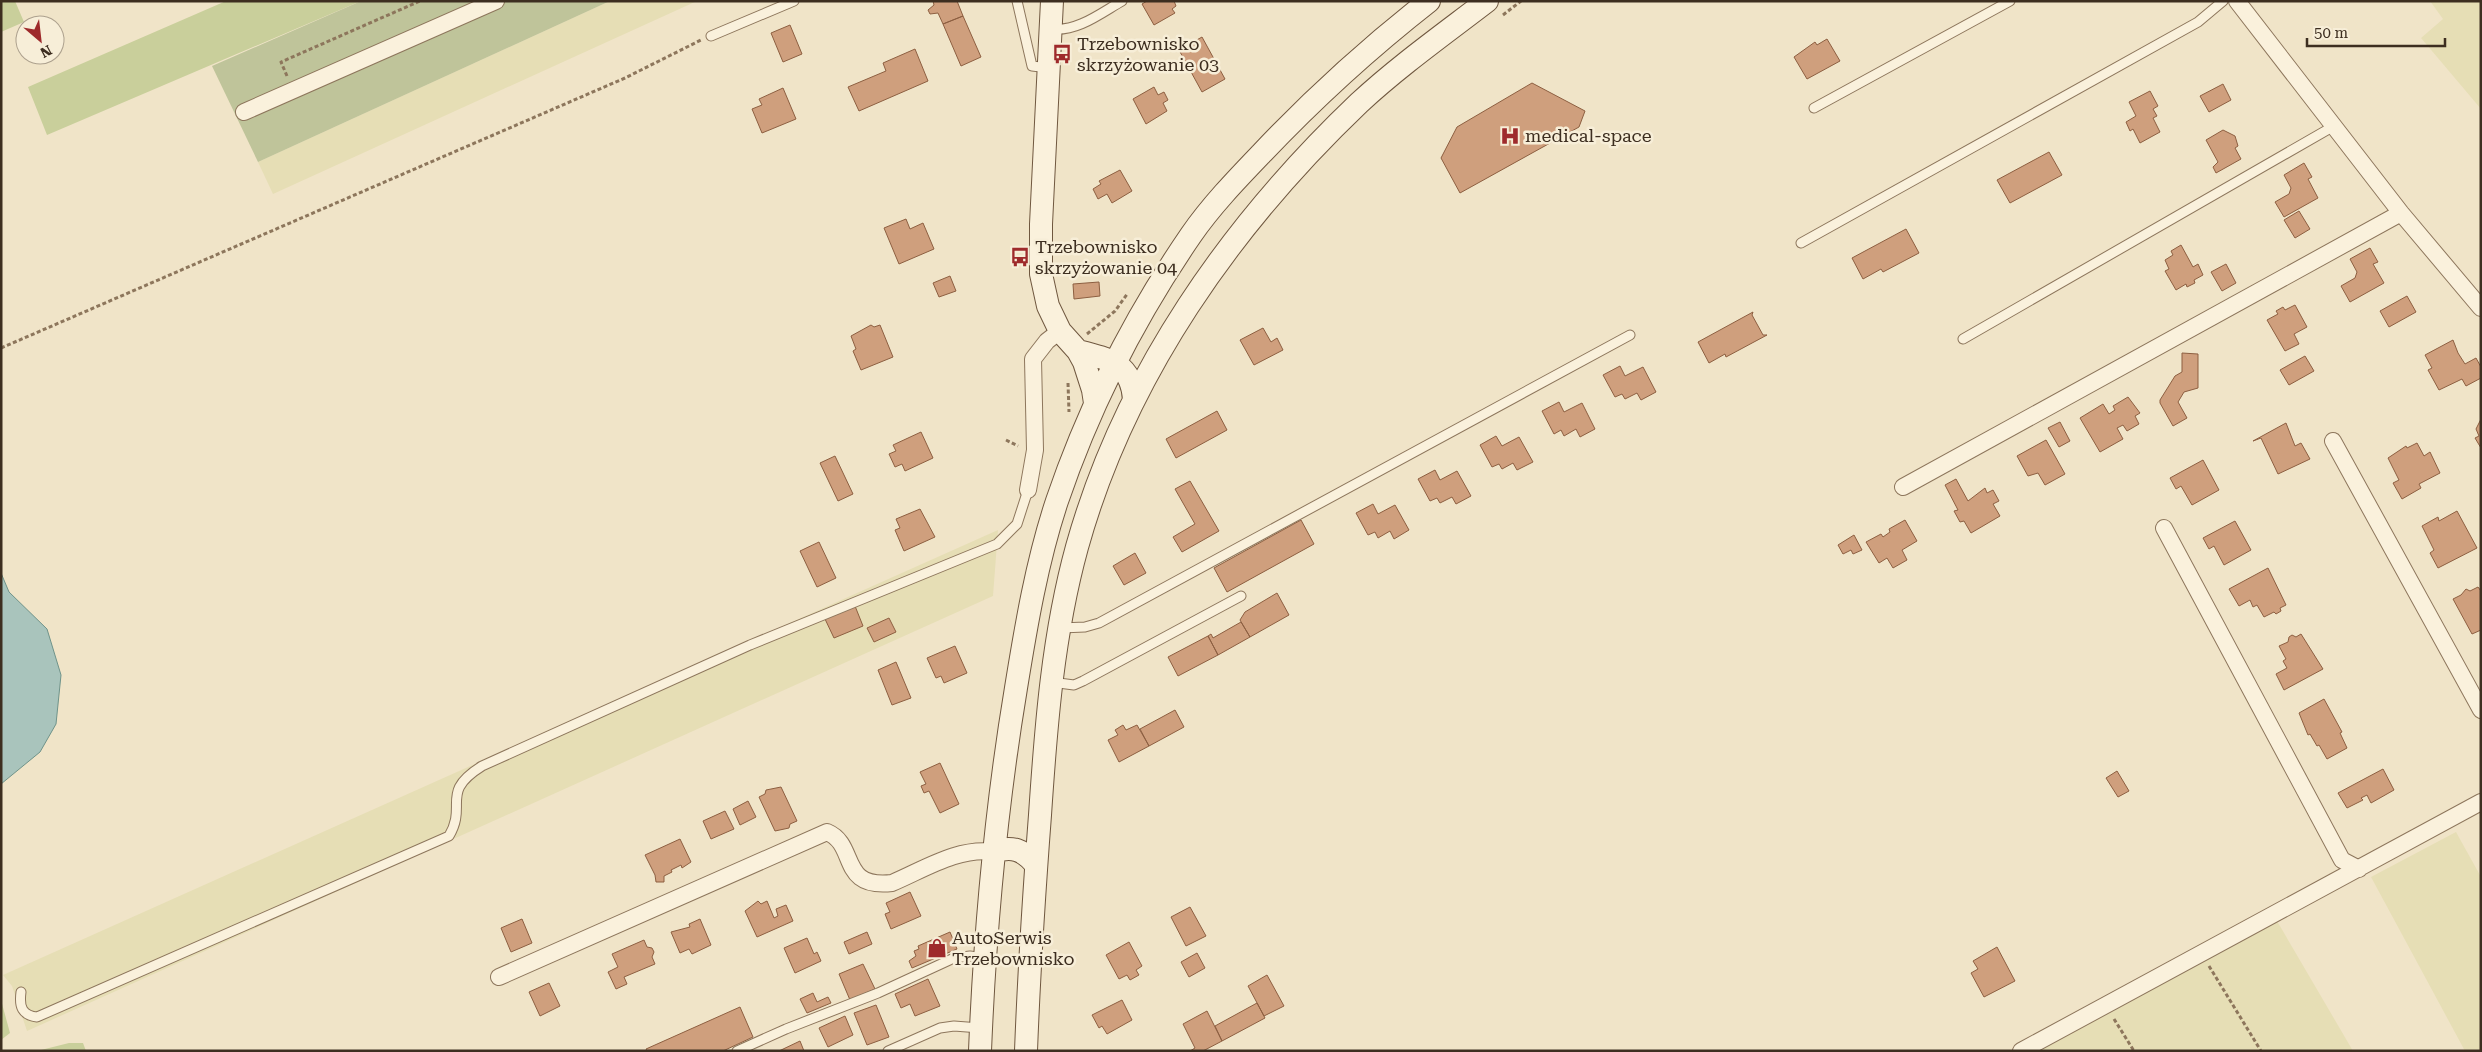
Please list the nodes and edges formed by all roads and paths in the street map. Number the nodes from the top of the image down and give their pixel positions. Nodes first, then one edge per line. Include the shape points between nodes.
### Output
1 (420, 1) edge
2 (496, 1) edge
3 (794, 1) edge
4 (1017, 1) edge
5 (1052, 1) edge
6 (1122, 1) edge
7 (1429, 1) edge
8 (1521, 1) edge
9 (2010, 1) edge
10 (2223, 1) edge
11 (2237, 1) edge
12 (1494, 9) edge
13 (1050, 29) junction
14 (711, 36) joint
15 (1049, 68) junction
16 (294, 90) junction
17 (1814, 108) dead end
18 (244, 112) dead end
19 (2334, 126) junction
20 (2401, 213) junction
21 (1801, 243) dead end
22 (2481, 308) edge
23 (1060, 332) junction
24 (1630, 336) dead end
25 (1963, 339) dead end
26 (1, 348) edge
27 (1078, 350) junction
28 (1114, 363) junction
29 (1134, 400) junction
30 (1095, 403) junction
31 (2333, 440) dead end
32 (1902, 487) dead end
33 (1028, 490) joint
34 (2164, 528) dead end
35 (1241, 596) dead end
36 (1060, 628) junction
37 (1051, 682) junction
38 (2481, 710) edge
39 (2481, 802) edge
40 (994, 852) junction
41 (1036, 865) junction
42 (2359, 869) junction
43 (2201, 953) junction
44 (984, 958) junction
45 (499, 977) dead end
46 (21, 992) dead end
47 (2106, 1006) junction
48 (981, 1028) junction
49 (737, 1051) edge
50 (888, 1051) edge
51 (980, 1051) edge
52 (1026, 1051) edge
53 (2022, 1051) edge
54 (2134, 1051) edge
55 (2261, 1051) edge

1 - 16 path via 281,62
2 - 16 street
3 - 14 lane
4 - 15 lane via 1032,66
5 - 13 main road
6 - 13 lane via 1064,30
7 - 28 main road via 1322,91 1235,182 1192,234
8 - 12 path
9 - 17 lane
10 - 21 lane via 2198,22
11 - 19 street
12 - 29 main road via 1362,101 1304,158 1241,230 1189,303
13 - 15 main road
14 - 26 path via 625,78
15 - 23 main road via 1041,274 1048,306
16 - 18 street
19 - 20 street
19 - 25 lane
20 - 22 street
20 - 32 street
23 - 27 main road
23 - 33 street via 1047,341 1033,358 1035,450
24 - 36 lane via 1099,623
27 - 28 main road
27 - 30 main road via 1089,375
28 - 29 main road via 1130,376
28 - 30 main road
29 - 36 main road via 1090,506 1077,548
30 - 40 main road via 1056,505 1036,584 1005,754
31 - 38 street
33 - 46 lane via 1017,524 997,544 750,645 482,766 458,787 455,826 449,836 37,1017 27,1016 23,1011 19,1004
34 - 42 street via 2342,860
35 - 37 lane via 1083,681 1074,684
36 - 37 main road
37 - 41 main road
39 - 42 street
40 - 41 main road via 1005,848 1017,849 1028,854
40 - 44 main road
40 - 45 street via 974,850 962,853 892,883 881,884 861,877 849,864 835,835 827,832
41 - 52 main road
42 - 43 street
43 - 47 street
43 - 55 path
44 - 48 main road
44 - 49 lane via 954,958
47 - 53 street
47 - 54 path
48 - 50 lane via 940,1028
48 - 51 main road

